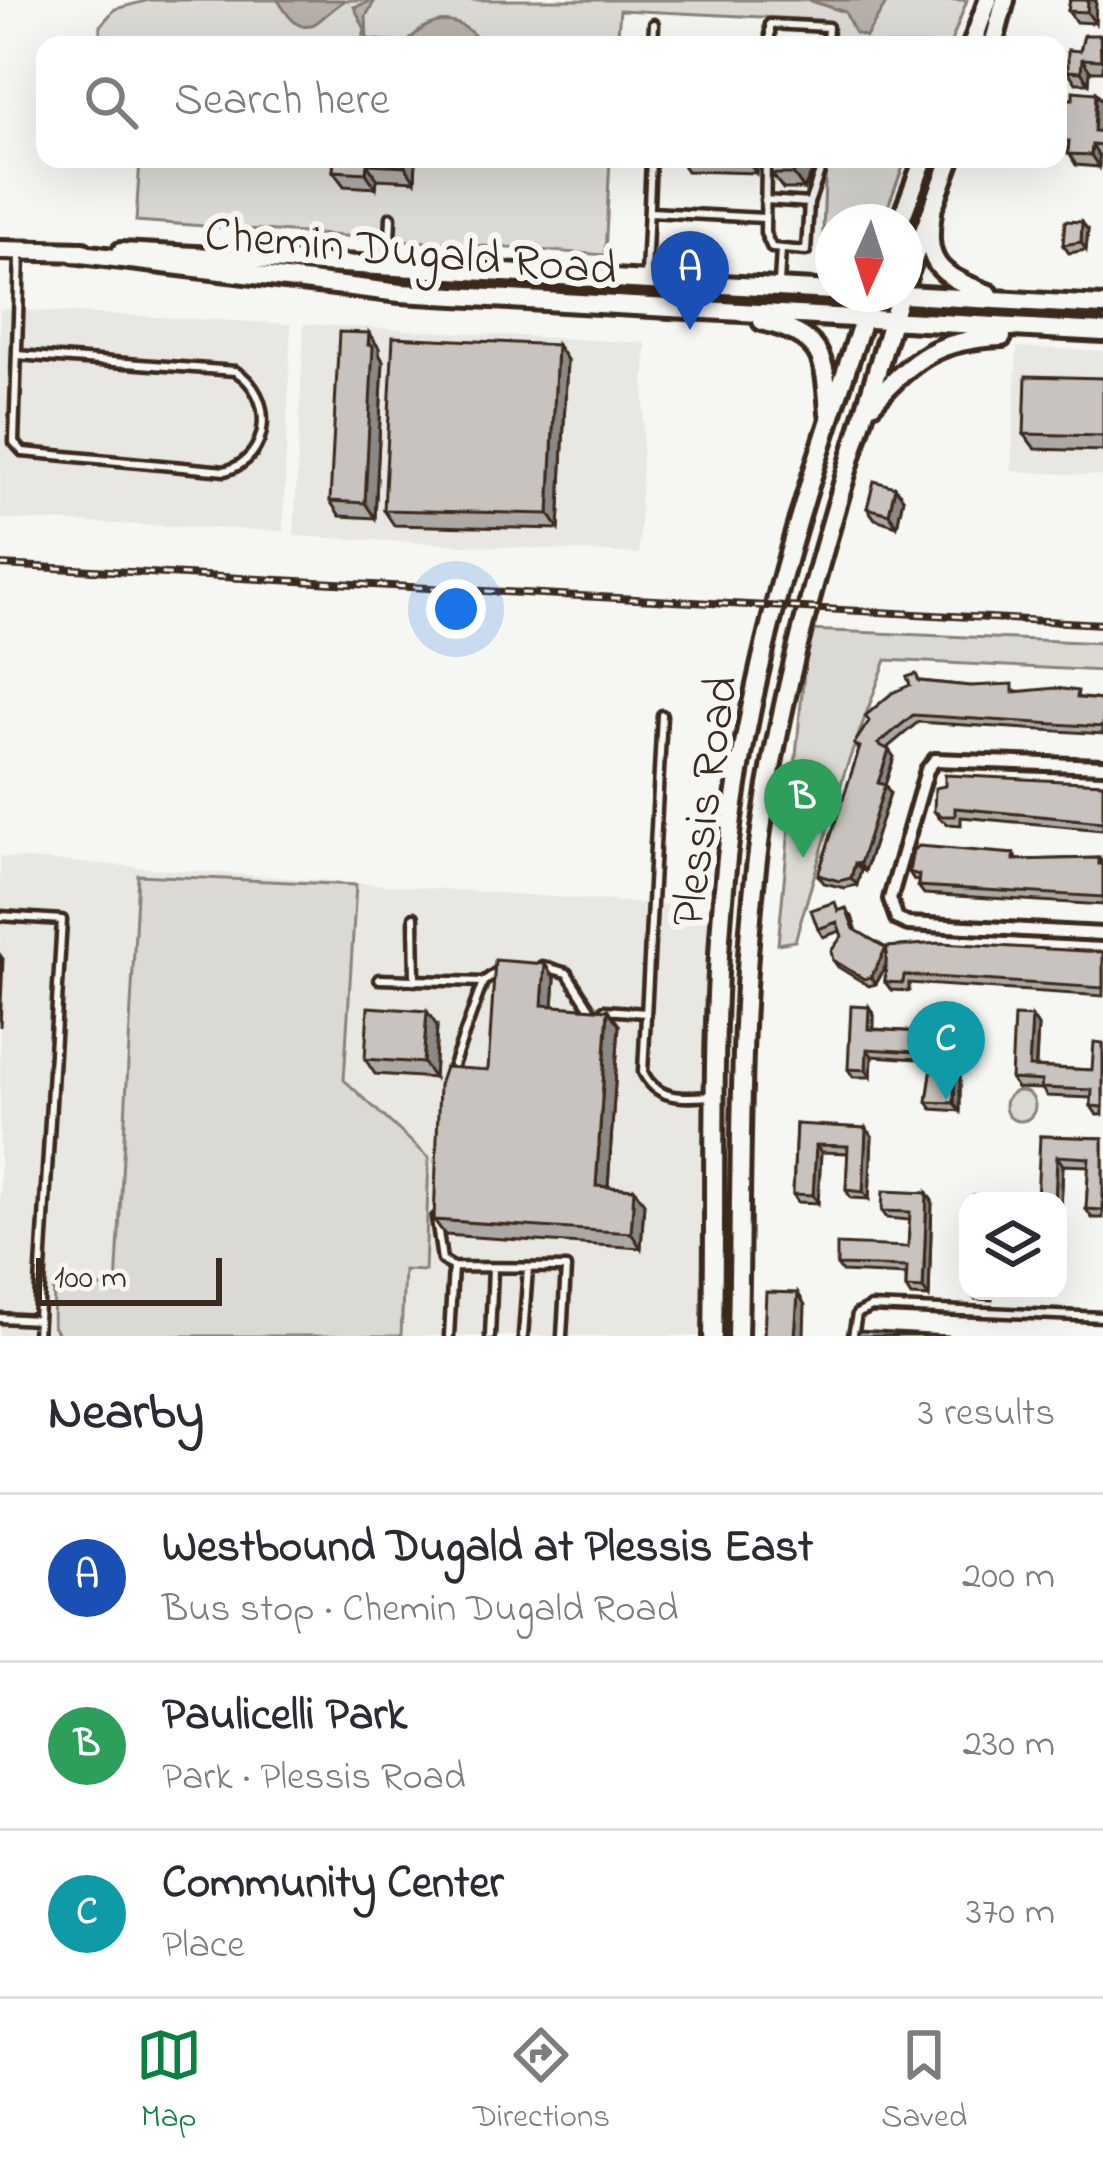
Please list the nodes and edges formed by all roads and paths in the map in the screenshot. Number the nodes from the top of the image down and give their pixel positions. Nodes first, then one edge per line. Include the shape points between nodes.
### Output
1 (988, 0) edge
2 (1005, 0) edge
3 (654, 24) dead end
4 (653, 36) edge
5 (770, 36) edge
6 (828, 36) edge
7 (975, 36) edge
8 (995, 36) edge
9 (651, 168) edge
10 (766, 168) edge
11 (821, 168) edge
12 (921, 168) edge
13 (948, 168) edge
14 (765, 200) junction
15 (808, 203) junction
16 (907, 204) edge
17 (933, 206) junction
18 (650, 212) junction
19 (392, 217) dead end
20 (764, 218) junction
21 (923, 233) edge
22 (781, 249) junction
23 (0, 250) edge
24 (20, 251) junction
25 (73, 253) junction
26 (388, 268) junction
27 (646, 280) junction
28 (779, 287) junction
29 (815, 289) edge
30 (400, 293) junction
31 (923, 296) edge
32 (1006, 301) junction
33 (1103, 306) edge
34 (643, 307) junction
35 (733, 311) junction
36 (866, 312) edge
37 (895, 312) edge
38 (863, 319) junction
39 (893, 320) junction
40 (1060, 331) junction
41 (1103, 332) edge
42 (17, 355) junction
43 (867, 410) junction
44 (830, 422) junction
45 (662, 715) dead end
46 (1103, 766) edge
47 (0, 916) edge
48 (414, 917) dead end
49 (1103, 934) edge
50 (505, 966) edge
51 (524, 966) edge
52 (379, 980) dead end
53 (416, 980) junction
54 (483, 982) junction
55 (646, 1012) junction
56 (449, 1078) edge
57 (715, 1096) junction
58 (436, 1212) edge
59 (452, 1267) junction
60 (493, 1267) junction
61 (528, 1268) junction
62 (1103, 1317) edge
63 (0, 1318) edge
64 (38, 1320) junction
65 (37, 1336) edge
66 (449, 1336) edge
67 (490, 1336) edge
68 (523, 1336) edge
69 (562, 1336) edge
70 (713, 1336) edge
71 (738, 1336) edge
72 (854, 1336) edge

1 - 7 main road
2 - 8 main road
3 - 4 lane
5 - 6 lane via 770,24 828,27
9 - 18 lane
10 - 14 lane
11 - 15 lane
12 - 16 main road
13 - 17 main road
14 - 15 lane
14 - 20 lane
15 - 22 lane via 806,251
17 - 21 main road
17 - 32 main road via 932,260 946,276
18 - 20 lane
18 - 27 lane
19 - 26 lane
20 - 22 lane via 767,243
22 - 28 lane
23 - 24 main road, Chemin Dugald Road
24 - 25 main road, Chemin Dugald Road
24 - 42 lane
25 - 26 main road, Chemin Dugald Road
25 - 30 main road, Chemin Dugald Road
26 - 27 main road, Chemin Dugald Road
26 - 30 main road
27 - 28 main road, Chemin Dugald Road
27 - 34 main road
28 - 29 main road, Chemin Dugald Road
30 - 34 main road, Chemin Dugald Road
31 - 32 main road
32 - 33 main road
34 - 35 main road, Chemin Dugald Road
35 - 38 main road, Chemin Dugald Road
35 - 44 main road via 807,337 826,366
36 - 38 main road, Plessis Road
37 - 39 main road, Plessis Road
38 - 39 main road, Chemin Dugald Road
38 - 44 main road, Plessis Road
39 - 40 main road, Chemin Dugald Road
39 - 43 main road, Plessis Road
40 - 41 main road, Chemin Dugald Road
40 - 43 main road via 971,338 920,356
42 - 42 lane via 14,442 23,452 225,471 247,465 260,448 262,398 235,371
43 - 71 main road, Plessis Road via 792,674 763,814 747,963
44 - 57 main road, Plessis Road via 766,640 749,730 724,884
45 - 55 lane
46 - 49 street via 935,760 890,899 897,919 908,924
47 - 64 lane via 62,920
48 - 53 lane
50 - 54 lane
51 - 55 lane via 567,973 589,1010
52 - 53 lane
53 - 54 lane
54 - 56 lane
55 - 57 lane via 643,1072 651,1088
57 - 70 main road, Plessis Road
58 - 59 lane via 442,1260
59 - 60 lane
59 - 66 lane
60 - 61 lane
60 - 67 lane
61 - 68 lane
61 - 69 lane via 566,1268
62 - 72 lane via 871,1307 857,1315
63 - 64 lane
64 - 65 lane

